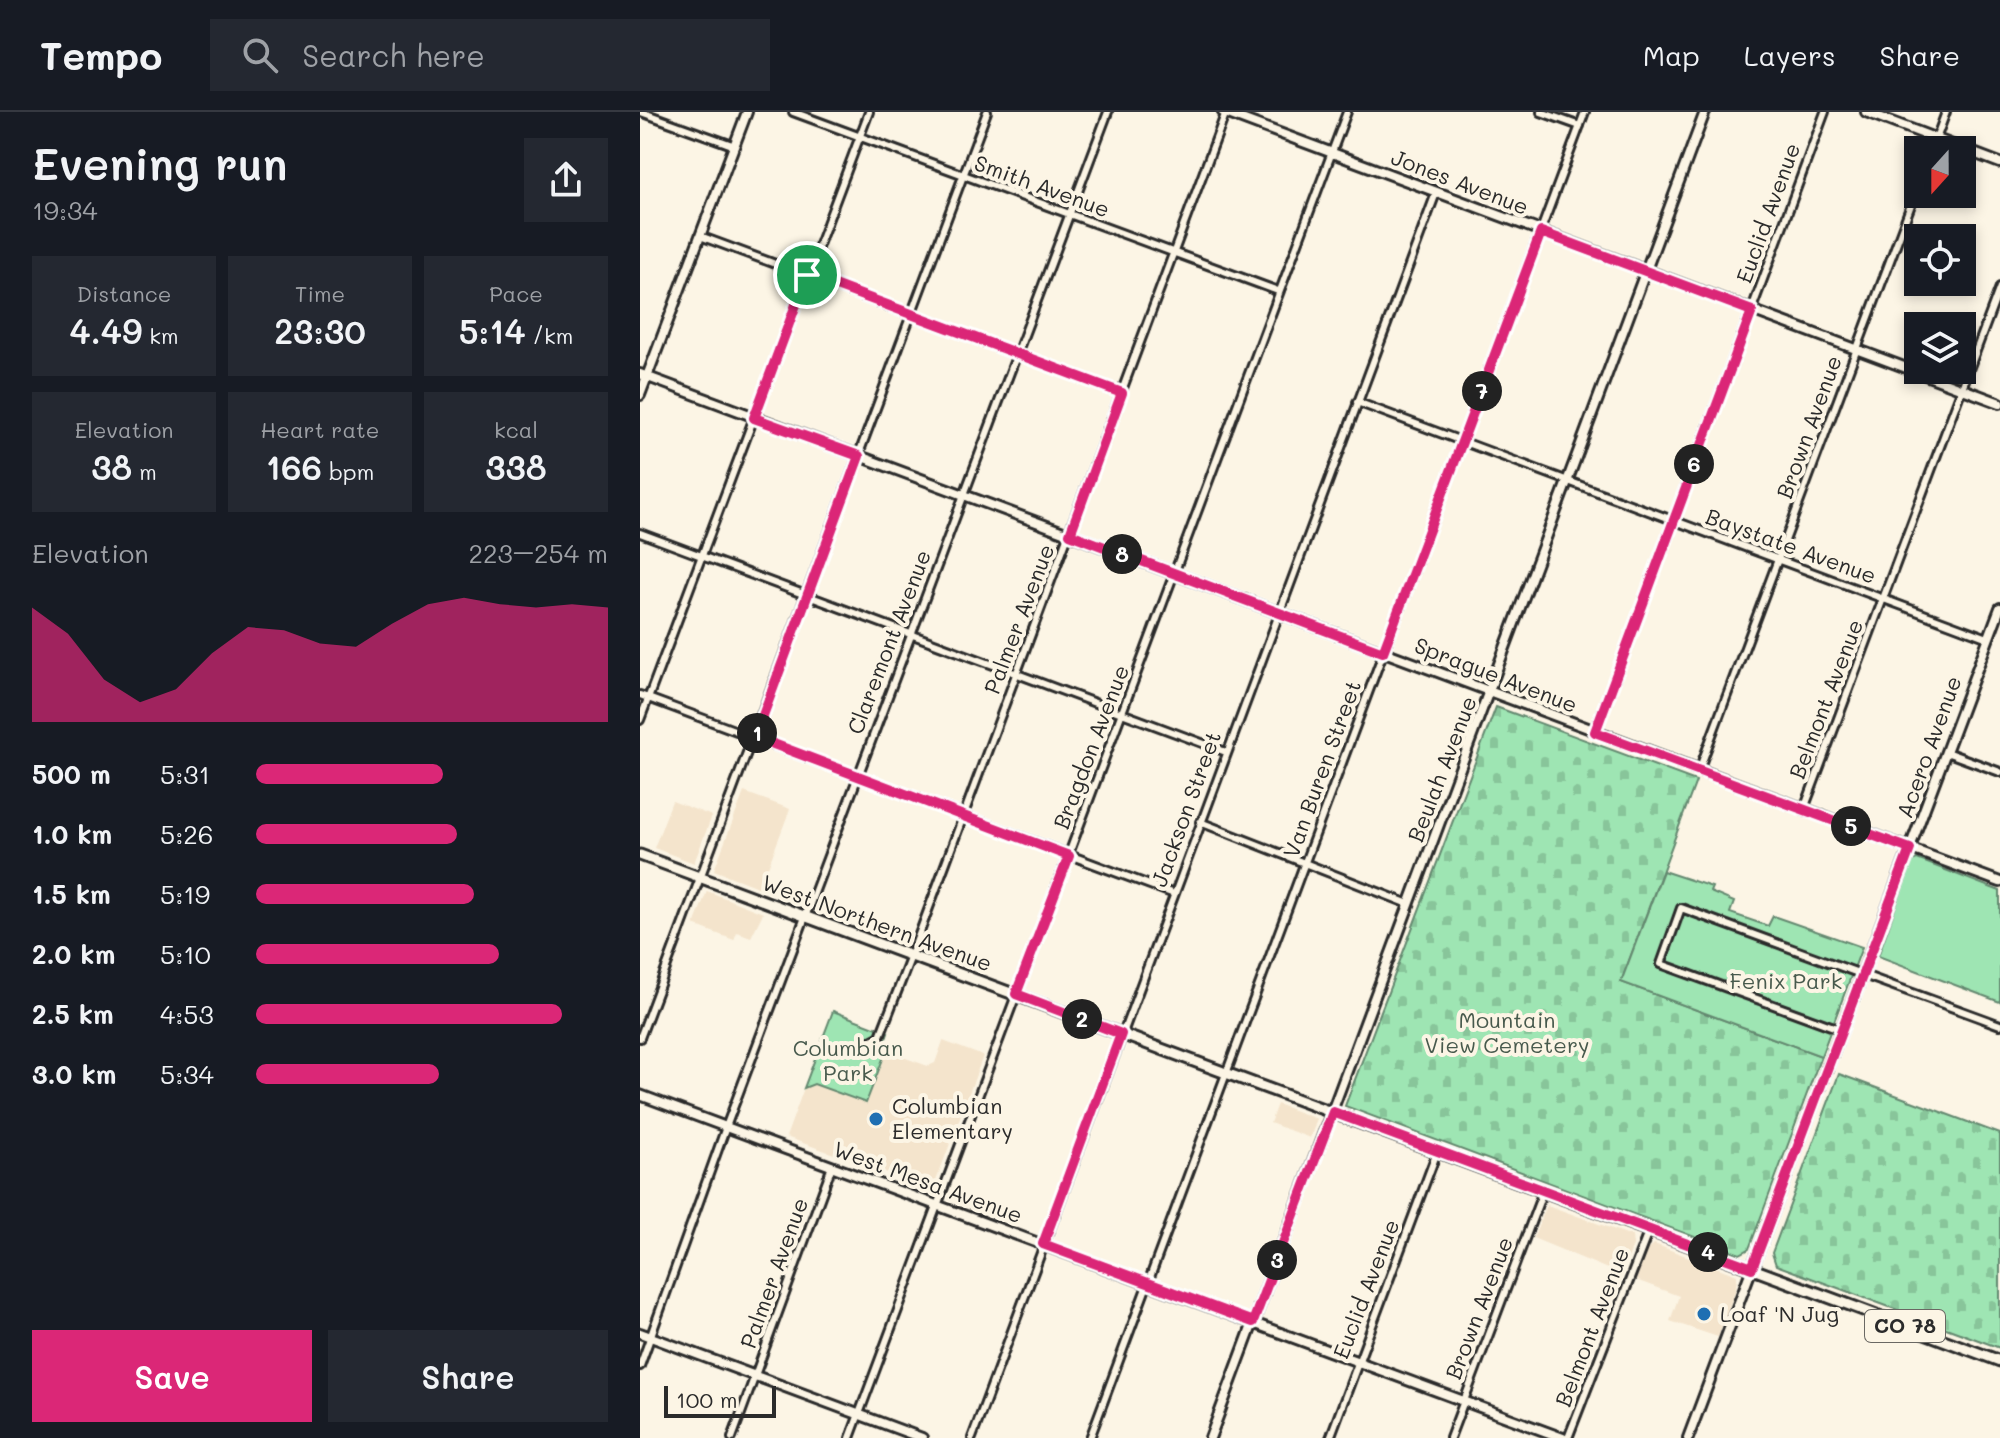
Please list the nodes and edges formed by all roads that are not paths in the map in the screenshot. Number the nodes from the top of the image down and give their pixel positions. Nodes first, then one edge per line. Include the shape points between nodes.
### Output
1 (641, 112) edge
2 (747, 112) edge
3 (793, 112) edge
4 (869, 112) edge
5 (987, 112) edge
6 (1108, 112) edge
7 (1225, 112) edge
8 (1347, 112) edge
9 (1541, 112) edge
10 (1585, 112) edge
11 (1705, 112) edge
12 (1825, 112) edge
13 (1866, 112) edge
14 (1946, 112) edge
15 (1580, 126) junction
16 (860, 136) junction
17 (1928, 136) edge
18 (1937, 136) edge
19 (735, 146) junction
20 (1332, 153) junction
21 (1976, 154) edge
22 (2000, 163) edge
23 (963, 177) junction
24 (1436, 193) junction
25 (1910, 208) edge
26 (1069, 216) junction
27 (1541, 232) junction
28 (700, 236) junction
29 (1175, 255) junction
30 (1646, 271) junction
31 (807, 275) junction
32 (2000, 287) edge
33 (1278, 291) junction
34 (1752, 311) junction
35 (910, 314) junction
36 (1856, 350) junction
37 (1017, 356) junction
38 (643, 376) edge
39 (1962, 389) junction
40 (1122, 393) junction
41 (640, 395) edge
42 (1357, 402) junction
43 (2000, 403) edge
44 (754, 418) junction
45 (1463, 442) junction
46 (859, 456) junction
47 (1569, 481) junction
48 (963, 495) junction
49 (1672, 521) junction
50 (640, 533) edge
51 (1070, 534) junction
52 (701, 557) junction
53 (1779, 559) junction
54 (1175, 574) junction
55 (808, 596) junction
56 (1883, 599) junction
57 (2000, 608) edge
58 (1280, 613) junction
59 (1998, 619) edge
60 (912, 637) junction
61 (1988, 638) junction
62 (1383, 652) junction
63 (1017, 675) junction
64 (1491, 693) junction
65 (640, 695) edge
66 (648, 698) junction
67 (1123, 714) junction
68 (640, 720) edge
69 (1595, 732) junction
70 (755, 737) junction
71 (1226, 752) junction
72 (1946, 752) junction
73 (1699, 770) junction
74 (2000, 772) edge
75 (858, 775) junction
76 (1804, 809) junction
77 (964, 817) junction
78 (1200, 822) junction
79 (1910, 849) junction
80 (640, 855) edge
81 (1069, 856) junction
82 (1306, 864) junction
83 (700, 877) junction
84 (2000, 882) edge
85 (1174, 894) junction
86 (1409, 904) junction
87 (805, 916) junction
88 (911, 956) junction
89 (1864, 973) junction
90 (1016, 994) junction
91 (2000, 1025) edge
92 (1843, 1030) junction
93 (1121, 1034) junction
94 (640, 1038) edge
95 (869, 1042) dead end
96 (1227, 1073) junction
97 (640, 1095) edge
98 (1333, 1112) junction
99 (726, 1127) junction
100 (1437, 1152) junction
101 (832, 1166) junction
102 (1543, 1191) junction
103 (937, 1205) junction
104 (1649, 1230) junction
105 (1043, 1244) junction
106 (1752, 1268) junction
107 (1148, 1283) junction
108 (1253, 1322) junction
109 (640, 1333) edge
110 (651, 1337) junction
111 (2000, 1361) edge
112 (1358, 1362) junction
113 (640, 1366) edge
114 (756, 1376) junction
115 (1463, 1401) junction
116 (859, 1414) junction
117 (732, 1438) edge
118 (850, 1438) edge
119 (922, 1438) edge
120 (972, 1438) edge
121 (1090, 1438) edge
122 (1210, 1438) edge
123 (1330, 1438) edge
124 (1450, 1438) edge
125 (1566, 1438) edge
126 (1688, 1438) edge

1 - 19 street
2 - 19 street
3 - 16 street, Smith Avenue
4 - 16 street
5 - 23 street
6 - 26 street, Claremont Avenue
7 - 20 street, Jones Avenue
7 - 29 street, Palmer Avenue
8 - 20 street, Bragdon Avenue
9 - 15 street
10 - 15 street, Van Buren Street
11 - 30 street, Beulah Avenue
12 - 34 street, Euclid Avenue
13 - 17 street
14 - 18 street
15 - 27 street, Van Buren Street
16 - 23 street, Smith Avenue
16 - 31 street
19 - 28 street
20 - 24 street, Jones Avenue
20 - 33 street, Bragdon Avenue
21 - 22 street
23 - 26 street, Smith Avenue
23 - 35 street
24 - 27 street, Jones Avenue
24 - 42 street, Jackson Street
25 - 36 street, Brown Avenue
26 - 29 street, Smith Avenue
26 - 37 street, Claremont Avenue
27 - 30 street, Jones Avenue
27 - 45 street, Van Buren Street
28 - 31 street
28 - 38 street
29 - 33 street, Smith Avenue
29 - 40 street, Palmer Avenue
30 - 34 street, Jones Avenue
30 - 47 street, Beulah Avenue
31 - 35 street
31 - 44 street
32 - 39 street, Belmont Avenue
33 - 54 street, Bragdon Avenue
34 - 36 street, Jones Avenue
34 - 49 street, Euclid Avenue
35 - 37 street
35 - 46 street
36 - 39 street, Jones Avenue
36 - 53 street, Brown Avenue
37 - 40 street
37 - 48 street, Claremont Avenue
38 - 41 street
38 - 44 street, Sprague Avenue
39 - 43 street, Jones Avenue
39 - 56 street, Belmont Avenue
40 - 51 street, Palmer Avenue
42 - 45 street, Baystate Avenue
42 - 58 street, Jackson Street
44 - 46 street, Sprague Avenue
44 - 52 street
45 - 47 street, Baystate Avenue
45 - 62 street, Van Buren Street
46 - 48 street, Sprague Avenue
46 - 55 street
47 - 49 street, Baystate Avenue
47 - 64 street, Beulah Avenue
48 - 51 street, Sprague Avenue
48 - 60 street, Claremont Avenue
49 - 53 street, Baystate Avenue
49 - 69 street, Euclid Avenue
50 - 52 street
51 - 54 street, Sprague Avenue
51 - 63 street, Palmer Avenue
52 - 55 street
52 - 66 street
53 - 56 street, Baystate Avenue
53 - 73 street, Brown Avenue
54 - 58 street, Sprague Avenue
54 - 67 street, Bragdon Avenue
55 - 60 street
55 - 70 street
56 - 61 street, Baystate Avenue
56 - 76 street, Belmont Avenue
57 - 59 street, Acero Avenue
58 - 62 street, Sprague Avenue
58 - 71 street, Jackson Street
59 - 61 street, Acero Avenue
60 - 63 street
60 - 75 street, Claremont Avenue
61 - 72 street, Acero Avenue
62 - 64 street, Sprague Avenue
62 - 82 street, Van Buren Street
63 - 67 street
63 - 77 street, Palmer Avenue
64 - 69 street, Sprague Avenue
64 - 86 street, Beulah Avenue
65 - 66 street
66 - 68 street
66 - 70 street
67 - 71 street
67 - 81 street, Bragdon Avenue
69 - 73 street, Sprague Avenue
70 - 75 street
70 - 83 street
71 - 78 street, Jackson Street
72 - 74 street
72 - 79 street, Acero Avenue
73 - 76 street, Sprague Avenue
75 - 77 street
75 - 87 street, Claremont Avenue
76 - 79 street, Sprague Avenue
77 - 81 street
77 - 88 street, Palmer Avenue
78 - 82 street
78 - 85 street, Jackson Street
79 - 84 street, Sprague Avenue
79 - 89 street, Acero Avenue
80 - 83 main road, West Northern Avenue / CO 78
81 - 85 street
81 - 90 street, Bragdon Avenue
82 - 86 street
82 - 96 street, Van Buren Street
83 - 87 main road, West Northern Avenue / CO 78
83 - 94 street
85 - 93 street, Jackson Street
86 - 98 street, Beulah Avenue
87 - 88 main road, West Northern Avenue / CO 78
87 - 99 street, Claremont Avenue
88 - 90 main road, West Northern Avenue / CO 78
88 - 95 street, Palmer Avenue via 880,1036
89 - 91 street
89 - 92 street, Acero Avenue
89 - 92 street via 1681,908 1661,964
90 - 93 main road, West Northern Avenue / CO 78
90 - 103 street, Bragdon Avenue
92 - 106 street, Acero Avenue
93 - 96 main road, West Northern Avenue / CO 78
93 - 105 street, Jackson Street
96 - 98 main road, West Northern Avenue / CO 78
96 - 107 street, Van Buren Street
97 - 99 street, West Mesa Avenue
98 - 100 main road, West Northern Avenue / CO 78
98 - 108 street, Beulah Avenue
99 - 101 street, West Mesa Avenue
99 - 110 street, Claremont Avenue
100 - 102 main road, West Northern Avenue / CO 78
100 - 112 street, Euclid Avenue
101 - 103 street, West Mesa Avenue
101 - 114 street, Palmer Avenue
102 - 104 main road, West Northern Avenue / CO 78
102 - 115 street, Brown Avenue
103 - 105 street, West Mesa Avenue
103 - 116 street, Bragdon Avenue
104 - 106 main road, West Northern Avenue / CO 78
104 - 125 street, Belmont Avenue
105 - 107 street, West Mesa Avenue
105 - 120 street, Jackson Street
106 - 111 main road, West Northern Avenue / CO 78
106 - 126 street, Acero Avenue
107 - 108 street, West Mesa Avenue
107 - 121 street, Van Buren Street
108 - 112 street, West Mesa Avenue
108 - 122 street, Beulah Avenue
109 - 110 street
110 - 113 street, Claremont Avenue
110 - 114 street
112 - 115 street, West Mesa Avenue
112 - 123 street, Euclid Avenue
114 - 116 street
114 - 117 street, Palmer Avenue
115 - 124 street, Brown Avenue
115 - 125 street, West Mesa Avenue
116 - 118 street, Bragdon Avenue
116 - 119 street

